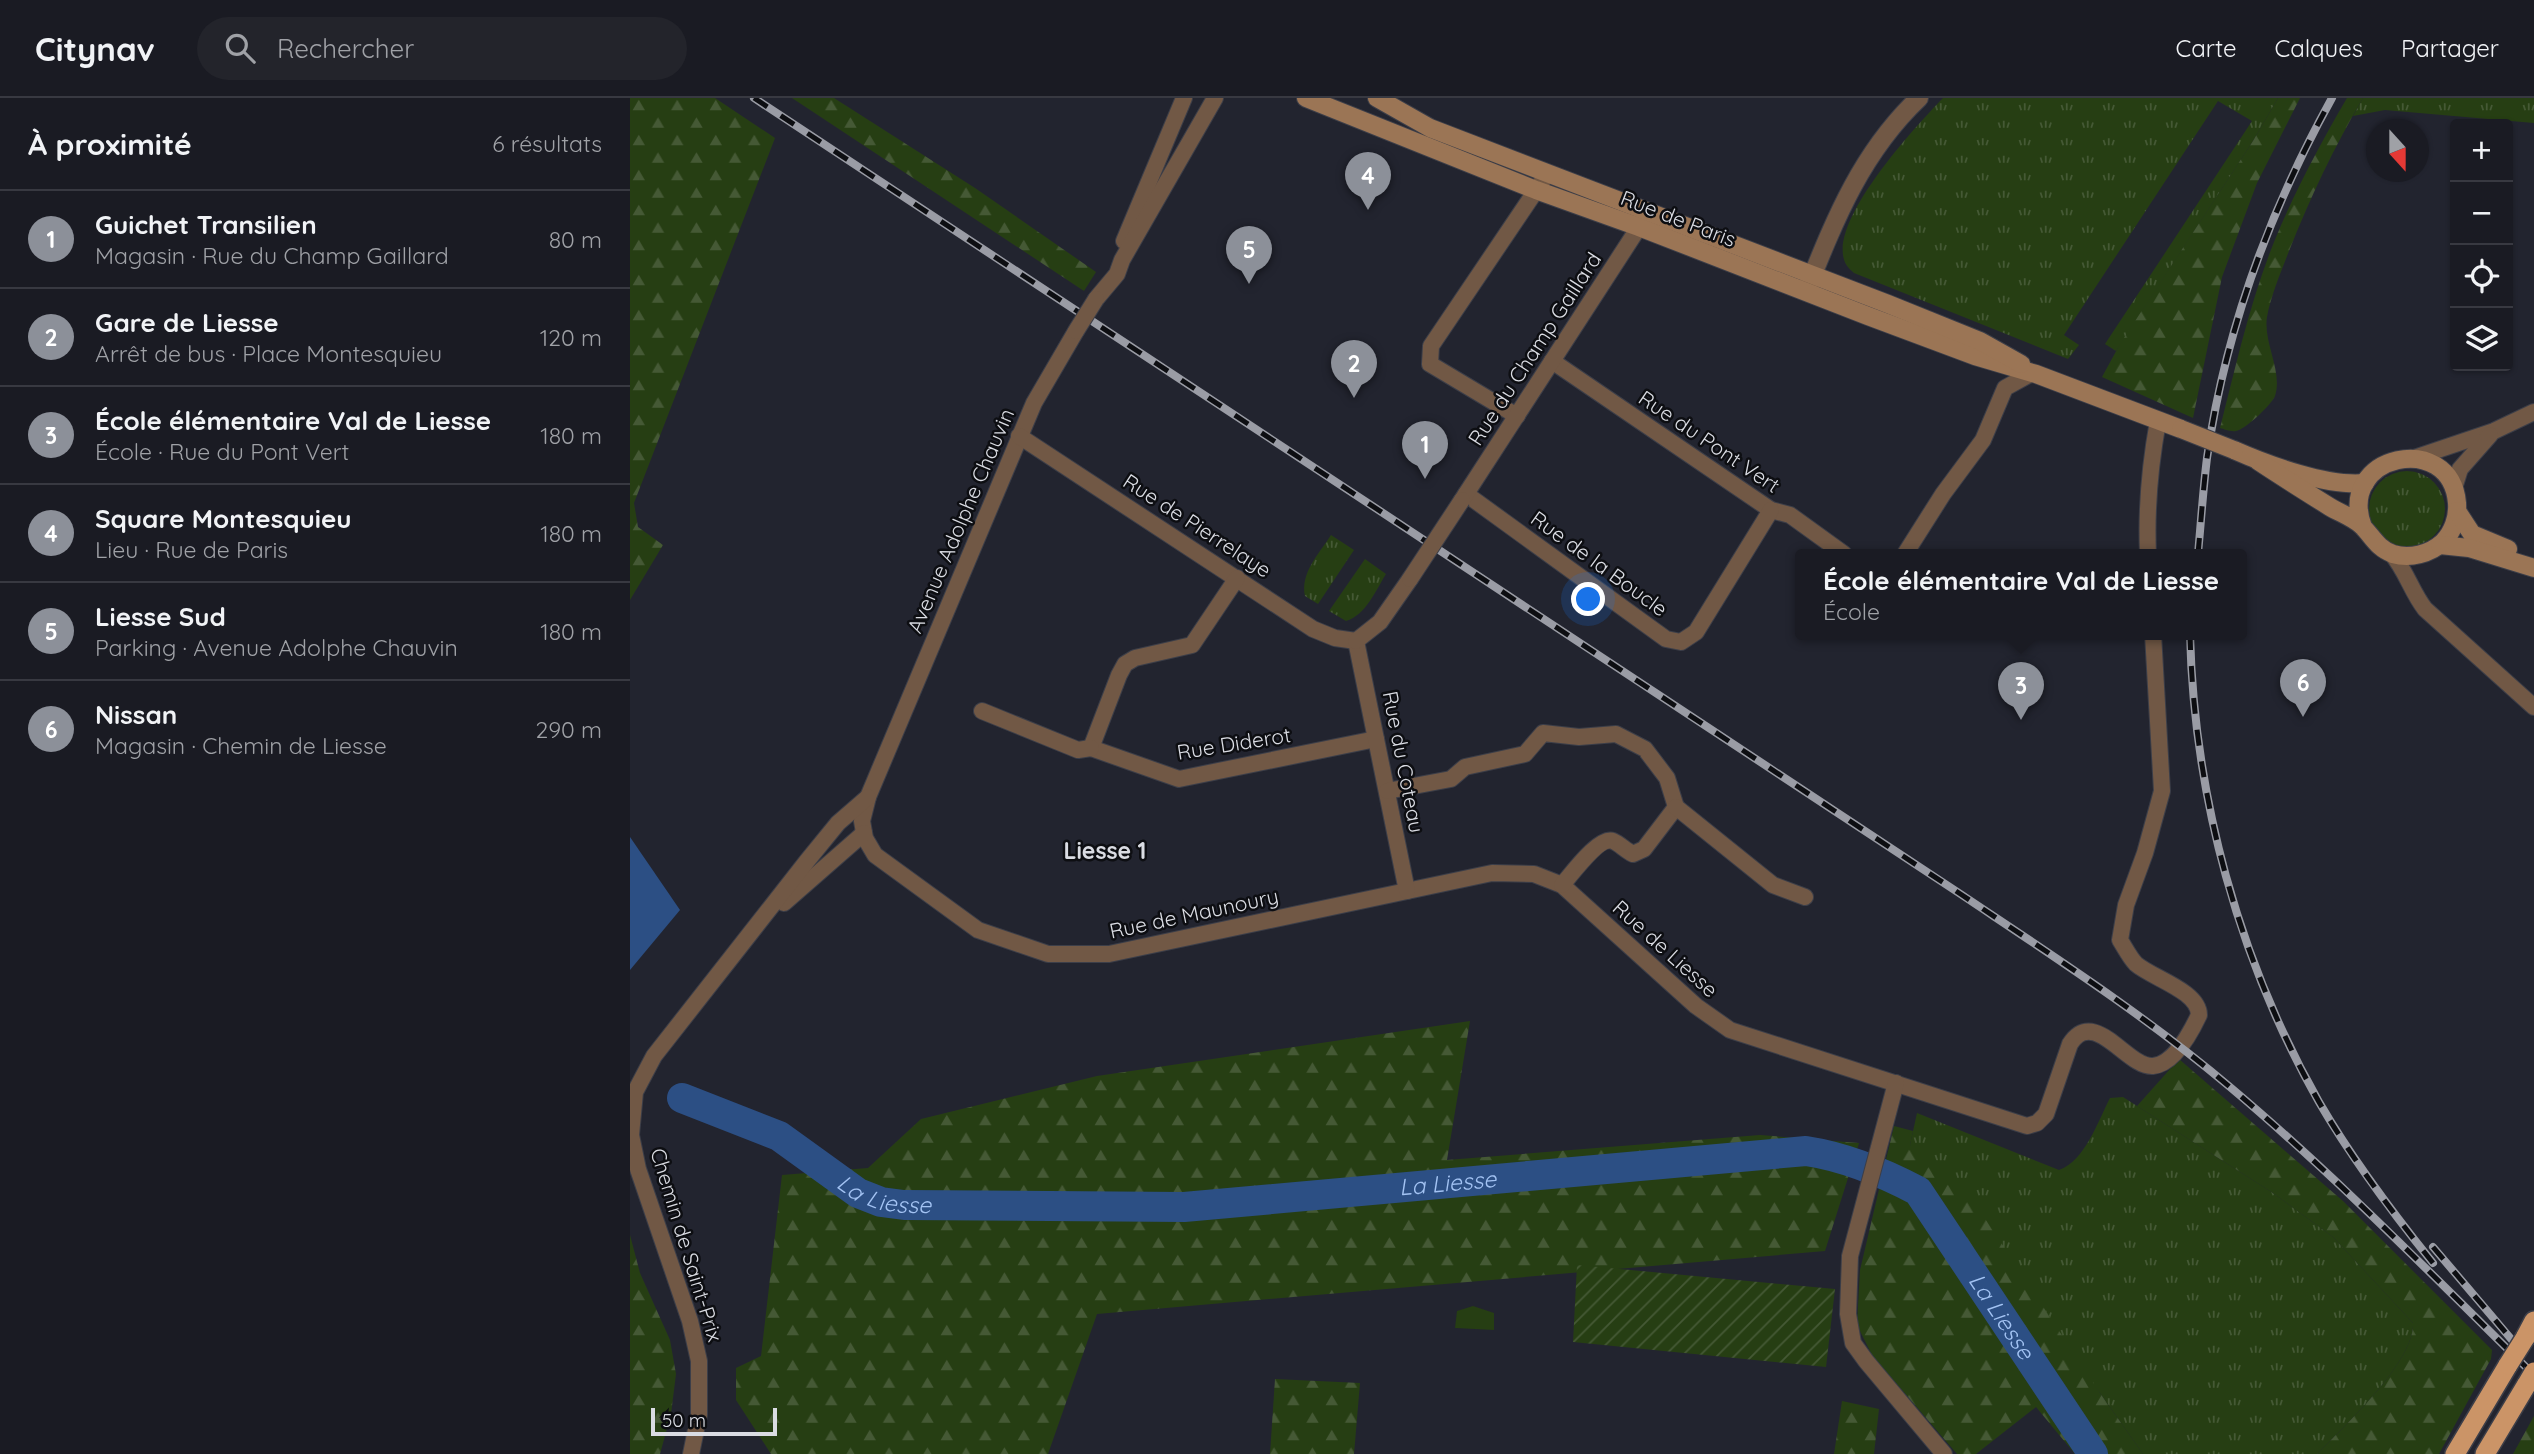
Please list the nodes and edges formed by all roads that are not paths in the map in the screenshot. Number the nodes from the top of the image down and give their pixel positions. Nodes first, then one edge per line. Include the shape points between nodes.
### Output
1 (1184, 98) edge
2 (1214, 98) edge
3 (1306, 98) edge
4 (1377, 98) edge
5 (1919, 98) edge
6 (1549, 173) junction
7 (1535, 190) junction
8 (1642, 218) junction
9 (1120, 267) junction
10 (1813, 275) junction
11 (1805, 292) junction
12 (1552, 361) junction
13 (2034, 373) junction
14 (2534, 412) edge
15 (1517, 416) junction
16 (2158, 421) junction
17 (2494, 431) junction
18 (1019, 436) junction
19 (2414, 458) junction
20 (2258, 461) junction
21 (2365, 483) junction
22 (2454, 488) junction
23 (1464, 497) junction
24 (1771, 510) junction
25 (2457, 511) junction
26 (2363, 527) junction
27 (1837, 549) edge
28 (1908, 549) edge
29 (2148, 549) edge
30 (2433, 549) junction
31 (2391, 553) junction
32 (2534, 566) edge
33 (1237, 578) junction
34 (2410, 581) junction
35 (2153, 640) edge
36 (1356, 642) junction
37 (2534, 707) edge
38 (982, 710) dead end
39 (1376, 739) junction
40 (1091, 748) junction
41 (1387, 791) junction
42 (868, 797) junction
43 (1676, 807) junction
44 (864, 833) junction
45 (1562, 885) junction
46 (1408, 891) junction
47 (1805, 897) dead end
48 (761, 922) junction
49 (1896, 1083) junction
50 (2530, 1329) edge
51 (2530, 1378) edge
52 (691, 1454) edge
53 (1944, 1454) edge
54 (2455, 1454) edge
55 (2485, 1454) edge

1 - 9 street, Avenue Adolphe Chauvin via 1124,240
2 - 9 street, Avenue Adolphe Chauvin
3 - 7 main road, Rue de Paris
4 - 6 main road, Rue de Paris via 1430,128
5 - 10 street via 1860,170
6 - 7 street
6 - 8 main road, Rue de Paris
7 - 8 main road, Rue de Paris
7 - 15 street via 1431,346 1430,364
8 - 10 main road, Rue de Paris
8 - 11 main road, Rue de Paris
8 - 12 street, Rue du Champ Gaillard
9 - 18 street, Avenue Adolphe Chauvin, bridge via 1076,331
10 - 11 street
10 - 13 main road, Rue de Paris via 1980,341
11 - 13 main road, Rue de Paris via 1975,356
12 - 15 street, Rue du Champ Gaillard
12 - 24 street, Rue du Pont Vert
13 - 16 main road, Rue de Paris
13 - 28 street via 2005,388 1990,428
14 - 17 street
15 - 23 street, Rue du Champ Gaillard
16 - 20 main road, Rue de Paris, bridge
16 - 29 street via 2146,518
17 - 19 street
17 - 22 street via 2466,460
18 - 33 street, Rue de Pierrelaye
18 - 42 street, Avenue Adolphe Chauvin
19 - 21 main road via 2386,463
19 - 22 main road via 2438,468
20 - 21 main road via 2342,484
20 - 26 main road
21 - 26 main road via 2358,507
22 - 25 main road
23 - 24 street, Rue de la Boucle via 1666,639 1681,642 1696,632
23 - 36 street, Rue du Champ Gaillard, bridge via 1380,622
24 - 27 street, Rue du Pont Vert via 1790,515
25 - 30 main road via 2452,529
25 - 32 main road via 2472,534 2515,552
26 - 31 main road via 2374,543
30 - 31 main road via 2411,556
30 - 32 main road via 2469,548
30 - 34 street via 2414,563
31 - 34 street
33 - 36 street, Rue de Pierrelaye via 1314,629
33 - 40 street via 1192,645 1125,664
34 - 37 street via 2425,609
35 - 49 street, Rue de Liesse via 2162,791 2126,905 2120,940 2135,963 2196,1003 2199,1015 2194,1026 2174,1054 2151,1066 2107,1038 2084,1032 2075,1036 2046,1114 2026,1126
36 - 39 street, Rue du Coteau
38 - 40 street, Rue Diderot via 1078,750
39 - 40 street, Rue Diderot via 1180,779
39 - 41 street, Rue du Coteau
41 - 43 street via 1451,779 1465,767 1525,754 1543,733 1579,737 1616,734 1645,750 1667,778
41 - 46 street, Rue du Coteau
42 - 44 street
42 - 48 street, Chemin de Saint-Prix via 830,832
43 - 45 street via 1644,849 1633,854 1614,841 1605,841
43 - 47 street via 1773,885
44 - 46 street, Rue de Maunoury via 871,850 889,867 978,930 1048,954 1109,954
44 - 48 street, Chemin de Saint-Prix
45 - 46 street, Rue de Maunoury via 1534,874 1492,873
45 - 49 street, Rue de Liesse via 1718,1024
48 - 52 street, Chemin de Saint-Prix via 654,1056 633,1104 631,1135 638,1170 690,1321 699,1361 699,1415
49 - 53 street via 1850,1256 1848,1314 1853,1343
50 - 54 highway, bridge
51 - 55 highway

